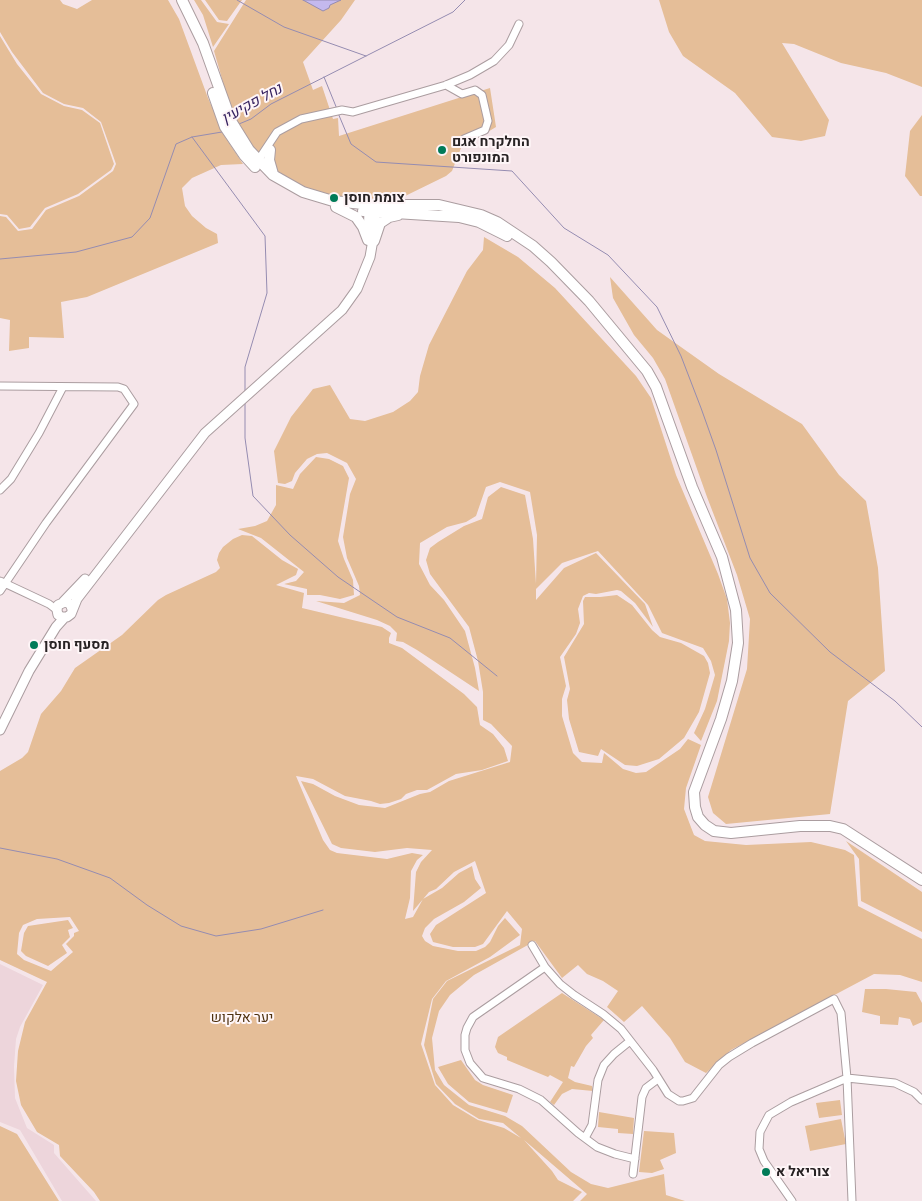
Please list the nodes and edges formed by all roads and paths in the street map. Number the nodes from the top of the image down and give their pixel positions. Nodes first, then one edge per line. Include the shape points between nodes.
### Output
1 (182, 0) edge
2 (192, 18) junction
3 (519, 24) dead end
4 (446, 85) junction
5 (464, 139) dead end
6 (267, 150) junction
7 (250, 151) junction
8 (258, 164) junction
9 (273, 174) junction
10 (336, 208) junction
11 (372, 209) junction
12 (409, 213) junction
13 (371, 241) junction
14 (589, 301) junction
15 (0, 386) edge
16 (63, 388) junction
17 (0, 490) edge
18 (2, 582) edge
19 (0, 591) edge
20 (60, 609) junction
21 (0, 720) edge
22 (0, 730) edge
23 (922, 880) edge
24 (532, 945) dead end
25 (545, 967) junction
26 (630, 1041) junction
27 (847, 1078) junction
28 (658, 1079) junction
29 (922, 1100) edge
30 (585, 1138) junction
31 (635, 1159) junction
32 (633, 1174) dead end
33 (792, 1201) edge
34 (852, 1201) edge

1 - 2 highway
2 - 7 highway via 231,122
2 - 8 highway via 225,127 244,155
3 - 4 street via 509,45 494,61
4 - 5 street via 462,94 475,90 482,95 488,121 485,130
4 - 6 street via 353,112 342,110 301,119 277,132
6 - 7 highway via 255,154
6 - 8 street
6 - 9 highway
7 - 8 highway
8 - 9 highway
8 - 10 highway via 267,177 288,191
9 - 11 highway via 303,192
10 - 11 highway
10 - 13 highway via 356,217
11 - 12 highway
11 - 13 main road
11 - 14 highway via 439,206 489,219 533,246
12 - 13 highway via 384,220
12 - 14 highway via 459,217 504,233 542,259
13 - 20 main road via 352,289 340,306 225,407 185,449 107,554
13 - 20 main road via 370,257 361,281 342,310 205,433 72,609 68,603
14 - 23 highway via 647,371 656,387 692,487 722,557 736,610 738,643 735,665 721,719 694,792 698,817 714,831 731,833 830,826 843,830
15 - 16 street
16 - 17 street via 11,479
16 - 18 street via 118,386 134,404
18 - 19 street
18 - 20 street
20 - 21 main road
20 - 22 main road via 56,627 29,671
24 - 25 street
25 - 26 street via 566,990 603,1014
25 - 30 street via 473,1017 467,1028 465,1050 470,1063 483,1078 519,1089 540,1100
26 - 28 street
26 - 30 street via 604,1065 598,1080 592,1125
27 - 28 street via 841,1013 834,999 729,1057 689,1100 673,1098
27 - 29 street via 895,1084 914,1092
27 - 33 street via 769,1115 760,1132 759,1149 764,1162
27 - 34 street
28 - 31 street via 646,1088 642,1097
30 - 31 street via 606,1151
31 - 32 street

